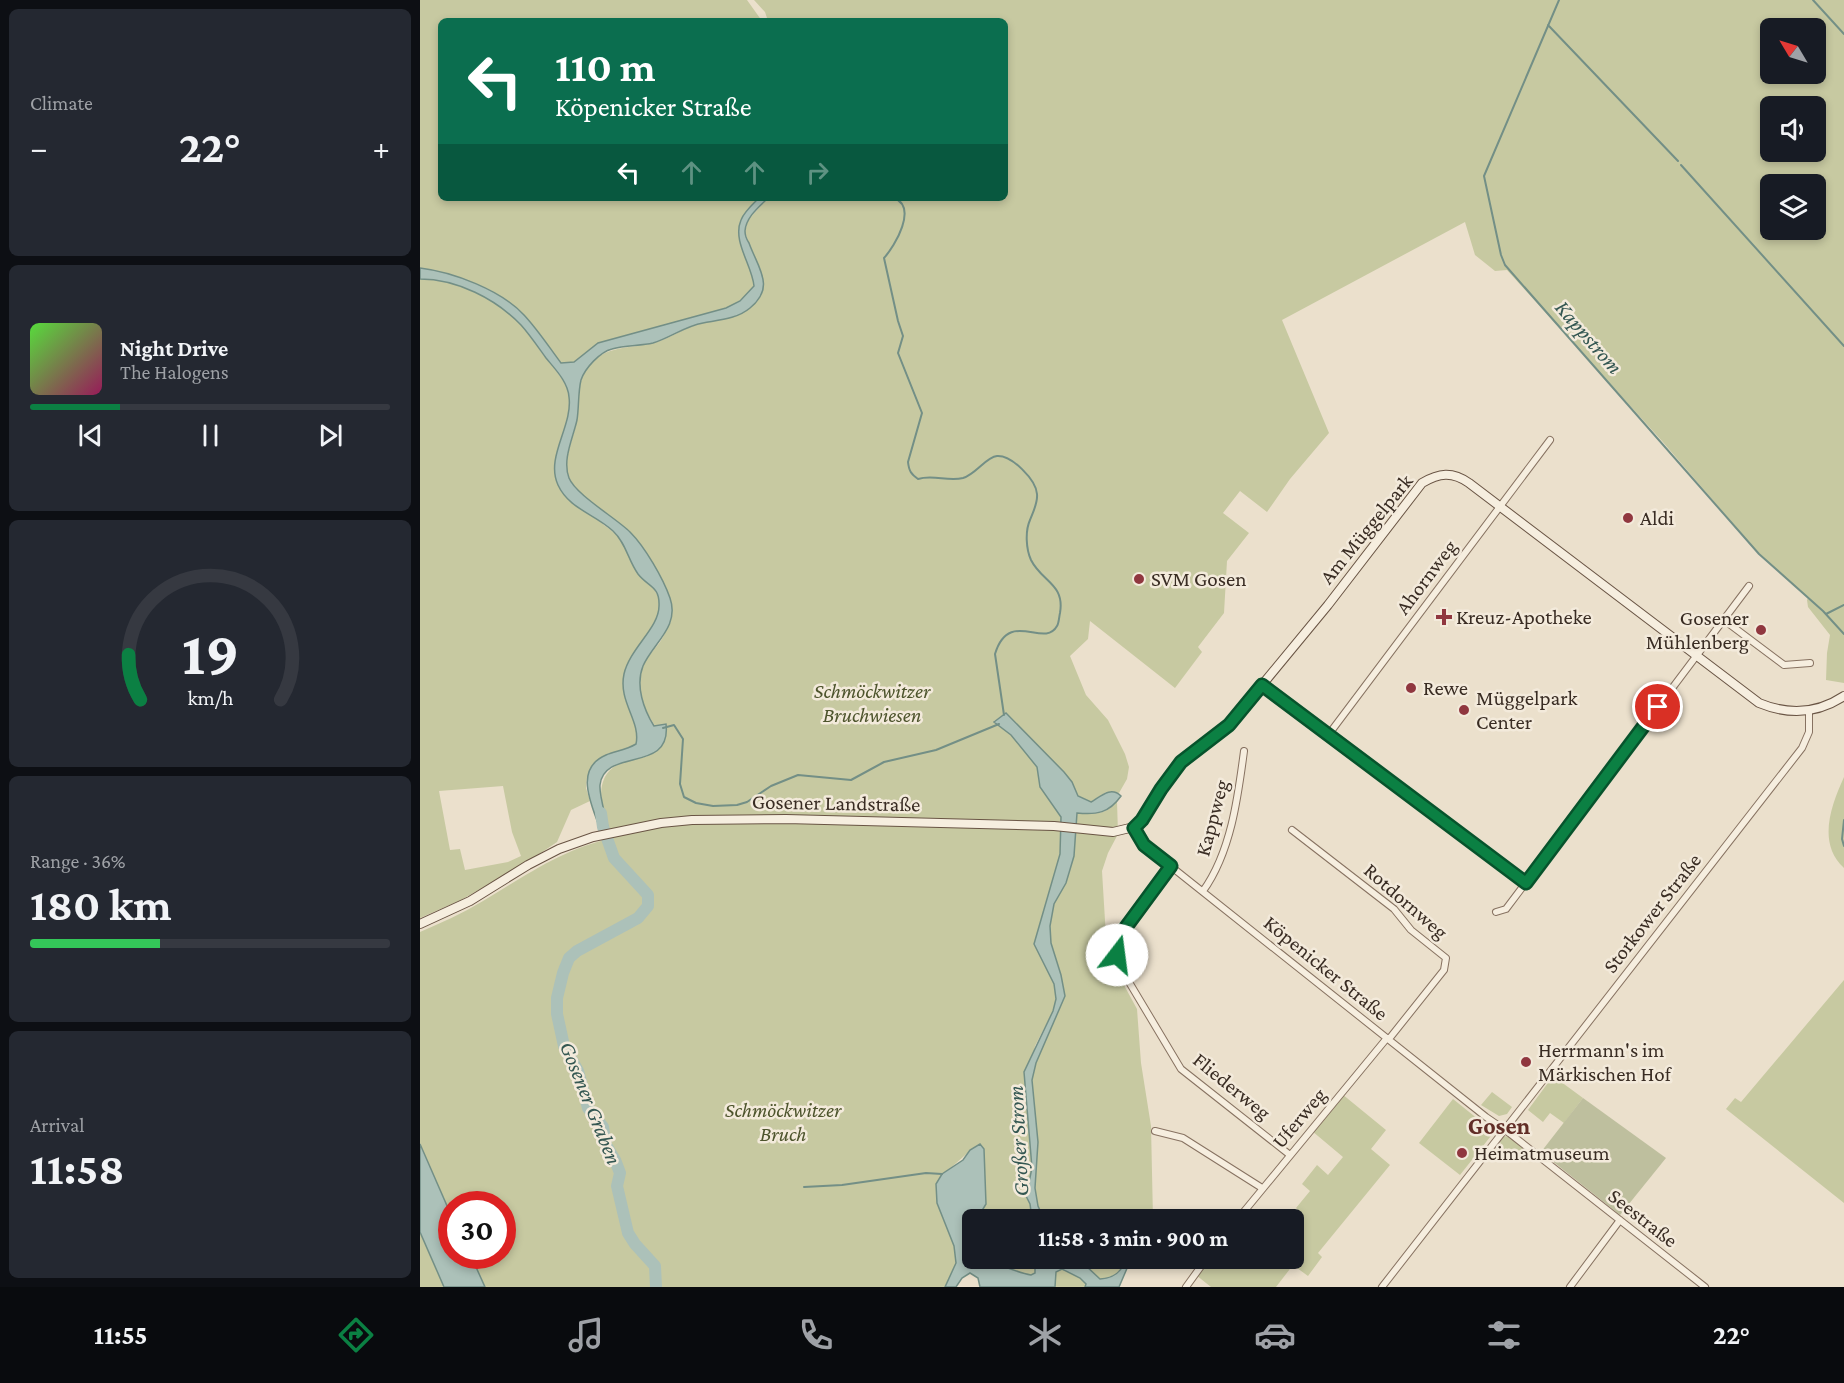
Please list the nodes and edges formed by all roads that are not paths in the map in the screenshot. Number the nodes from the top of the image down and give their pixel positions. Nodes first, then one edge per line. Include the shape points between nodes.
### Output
1 (1550, 440) dead end
2 (1501, 506) junction
3 (1749, 586) dead end
4 (1724, 620) junction
5 (1697, 655) junction
6 (1810, 663) dead end
7 (1262, 685) junction
8 (1844, 696) edge
9 (1809, 711) junction
10 (1329, 734) junction
11 (1244, 751) dead end
12 (1134, 828) junction
13 (1292, 830) dead end
14 (1171, 866) junction
15 (1526, 883) junction
16 (1203, 891) junction
17 (1496, 912) dead end
18 (420, 924) edge
19 (1388, 1039) junction
20 (1504, 1130) junction
21 (1155, 1131) dead end
22 (1290, 1155) junction
23 (1262, 1188) junction
24 (1246, 1209) edge
25 (1620, 1220) junction
26 (1198, 1269) edge
27 (1186, 1287) edge
28 (1382, 1287) edge
29 (1570, 1287) edge
30 (1705, 1287) edge

1 - 2 street, Ahornweg
2 - 5 main road, Am Müggelpark
2 - 7 main road, Am Müggelpark via 1453,474 1435,476 1422,483
2 - 10 street, Ahornweg
3 - 4 street
4 - 5 street
4 - 6 street via 1784,666
5 - 9 main road, Am Müggelpark via 1759,703 1783,711
5 - 15 street
7 - 10 street
7 - 12 main road, Am Müggelpark via 1229,725 1181,762
8 - 9 main road
9 - 20 street, Storkower Straße via 1809,732 1802,748
10 - 15 street
11 - 16 street, Kappweg via 1237,800 1214,872
12 - 14 street, Köpenicker Straße via 1144,845
12 - 18 main road, Gosener Landstraße via 1113,832 1054,826 692,820 618,831 559,849 470,901
13 - 19 street, Rotdornweg via 1394,909 1446,958 1444,970
14 - 16 street, Köpenicker Straße
14 - 22 street, Fliederweg via 1115,942 1123,972 1181,1069
15 - 17 street via 1506,909
16 - 19 street, Köpenicker Straße
19 - 20 street, Köpenicker Straße
19 - 22 street, Uferweg
20 - 25 street, Seestraße
20 - 28 street, Storkower Straße
21 - 23 street via 1183,1138
22 - 23 street, Uferweg
23 - 24 street, Uferweg
25 - 29 street
25 - 30 street, Seestraße
26 - 27 street

